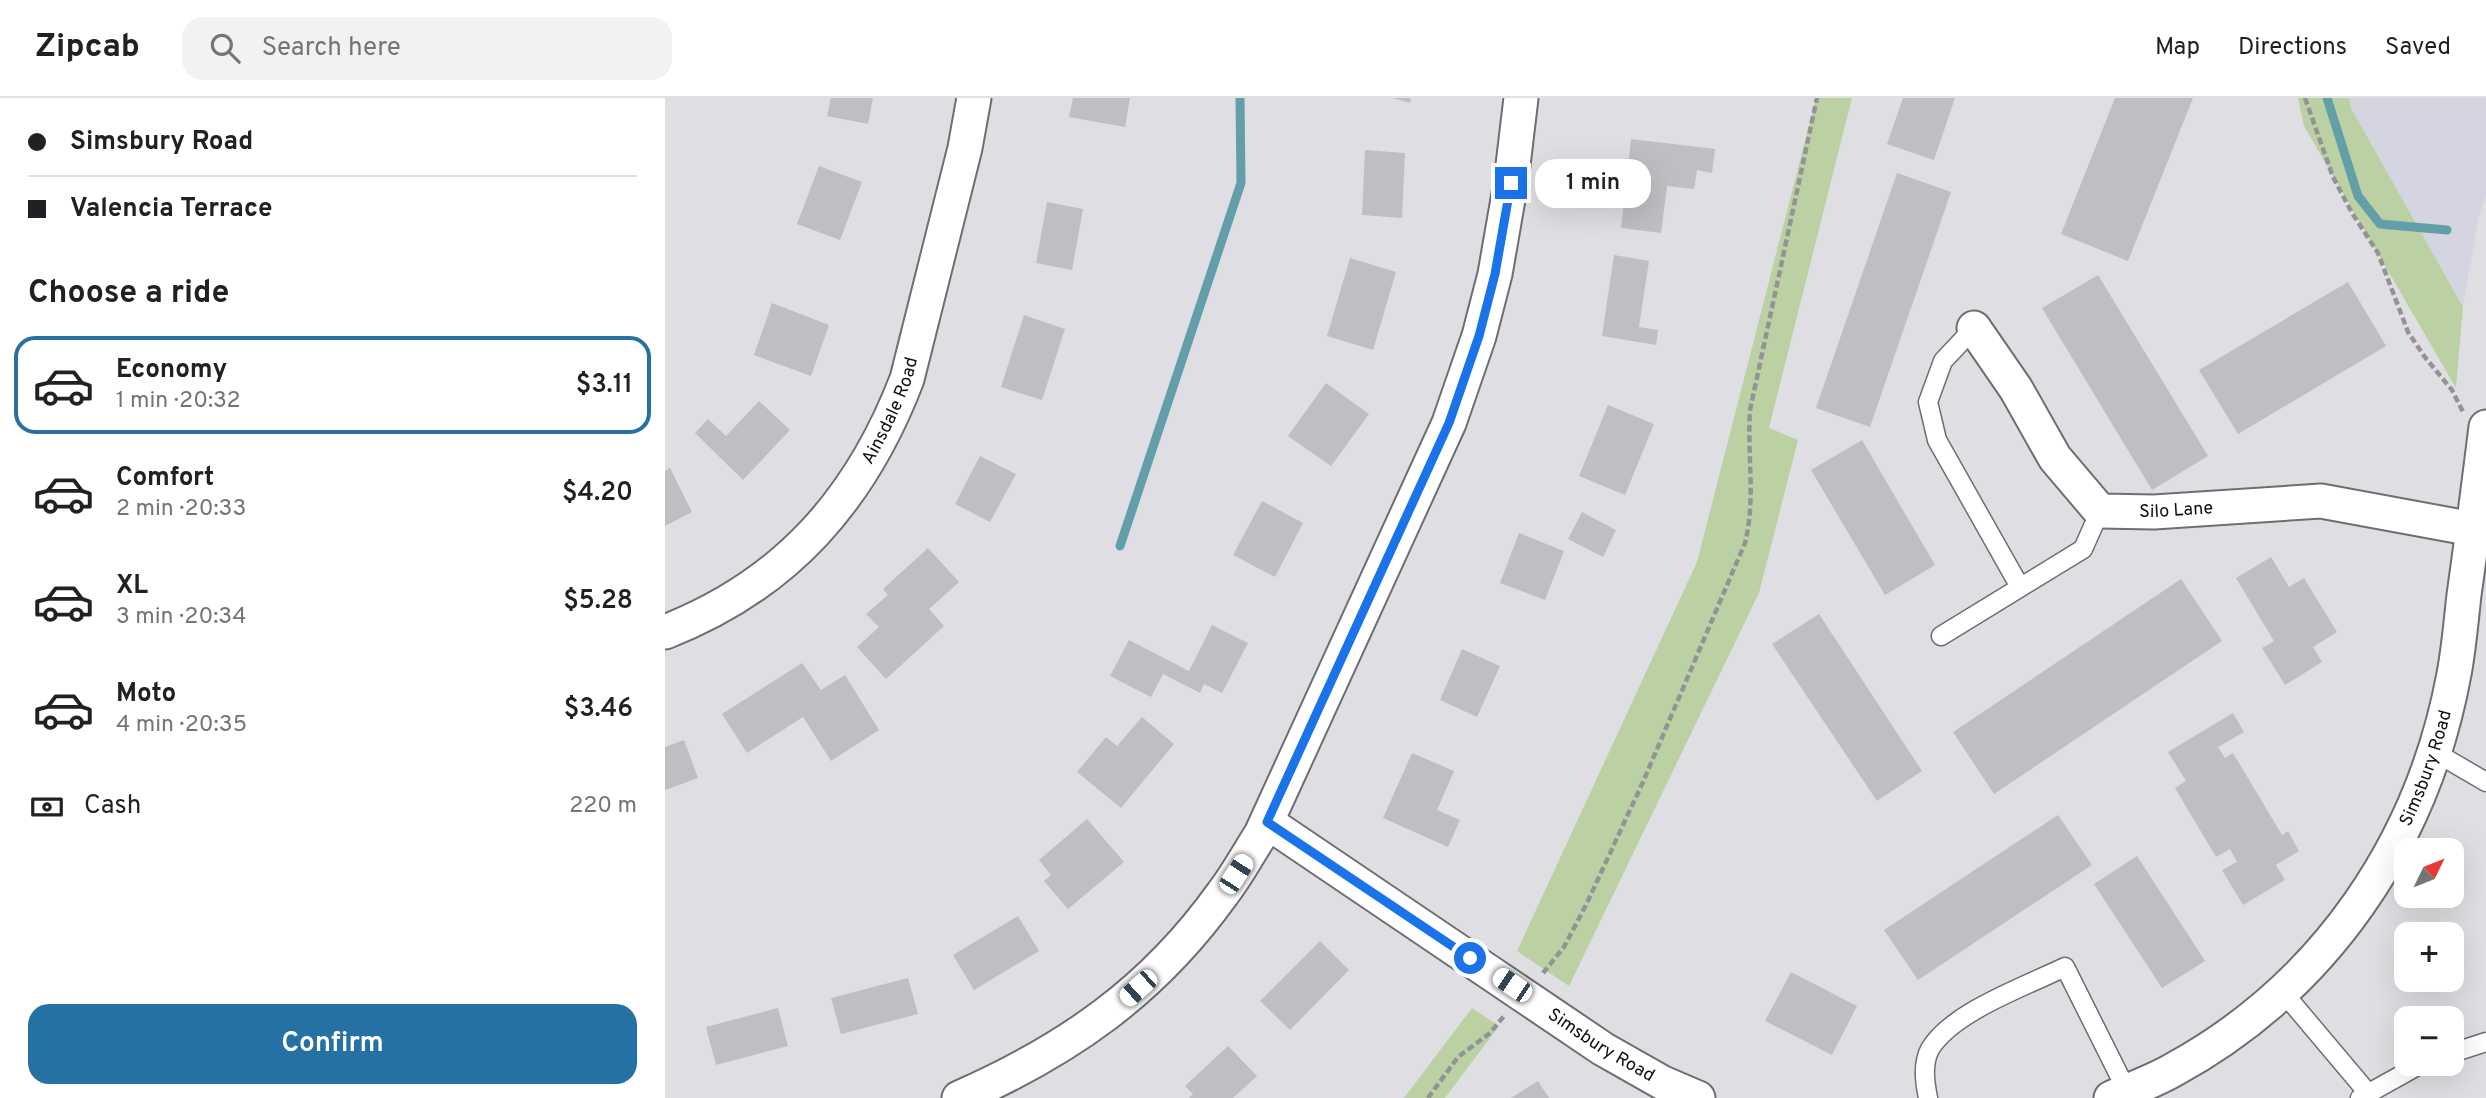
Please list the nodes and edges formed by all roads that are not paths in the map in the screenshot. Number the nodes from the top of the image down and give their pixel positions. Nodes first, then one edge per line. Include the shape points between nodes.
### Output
1 (974, 98) edge
2 (1521, 98) edge
3 (1974, 328) joint
4 (2485, 438) edge
5 (2100, 511) junction
6 (2473, 529) junction
7 (2019, 587) junction
8 (665, 632) edge
9 (1941, 636) dead end
10 (2433, 751) junction
11 (2486, 782) edge
12 (1267, 822) junction
13 (2282, 991) junction
14 (2486, 1042) edge
15 (2464, 1049) edge
16 (2399, 1076) edge
17 (2119, 1094) edge
18 (2364, 1095) edge
19 (959, 1098) edge
20 (1697, 1098) edge
21 (1928, 1098) edge

1 - 8 street, Ainsdale Road via 907,379 869,461 818,531 798,550 735,597
2 - 12 street via 1495,274 1449,423
3 - 5 street via 2055,458
3 - 7 lane via 1943,361 1928,402 1937,440
4 - 6 street, Simsbury Road
5 - 6 street, Silo Lane via 2321,501
5 - 7 lane via 2083,549
6 - 10 street, Simsbury Road via 2454,674
7 - 9 lane
10 - 11 lane
10 - 13 street, Simsbury Road via 2394,850 2378,877 2329,944
12 - 19 street via 1223,893 1178,949 1122,1002 1068,1042 1010,1076
12 - 20 street, Simsbury Road via 1603,1049
13 - 17 street, Simsbury Road via 2229,1036 2172,1071
13 - 18 lane
14 - 15 lane
16 - 18 lane
17 - 21 lane via 2065,967 1959,1018 1930,1049 1925,1064

